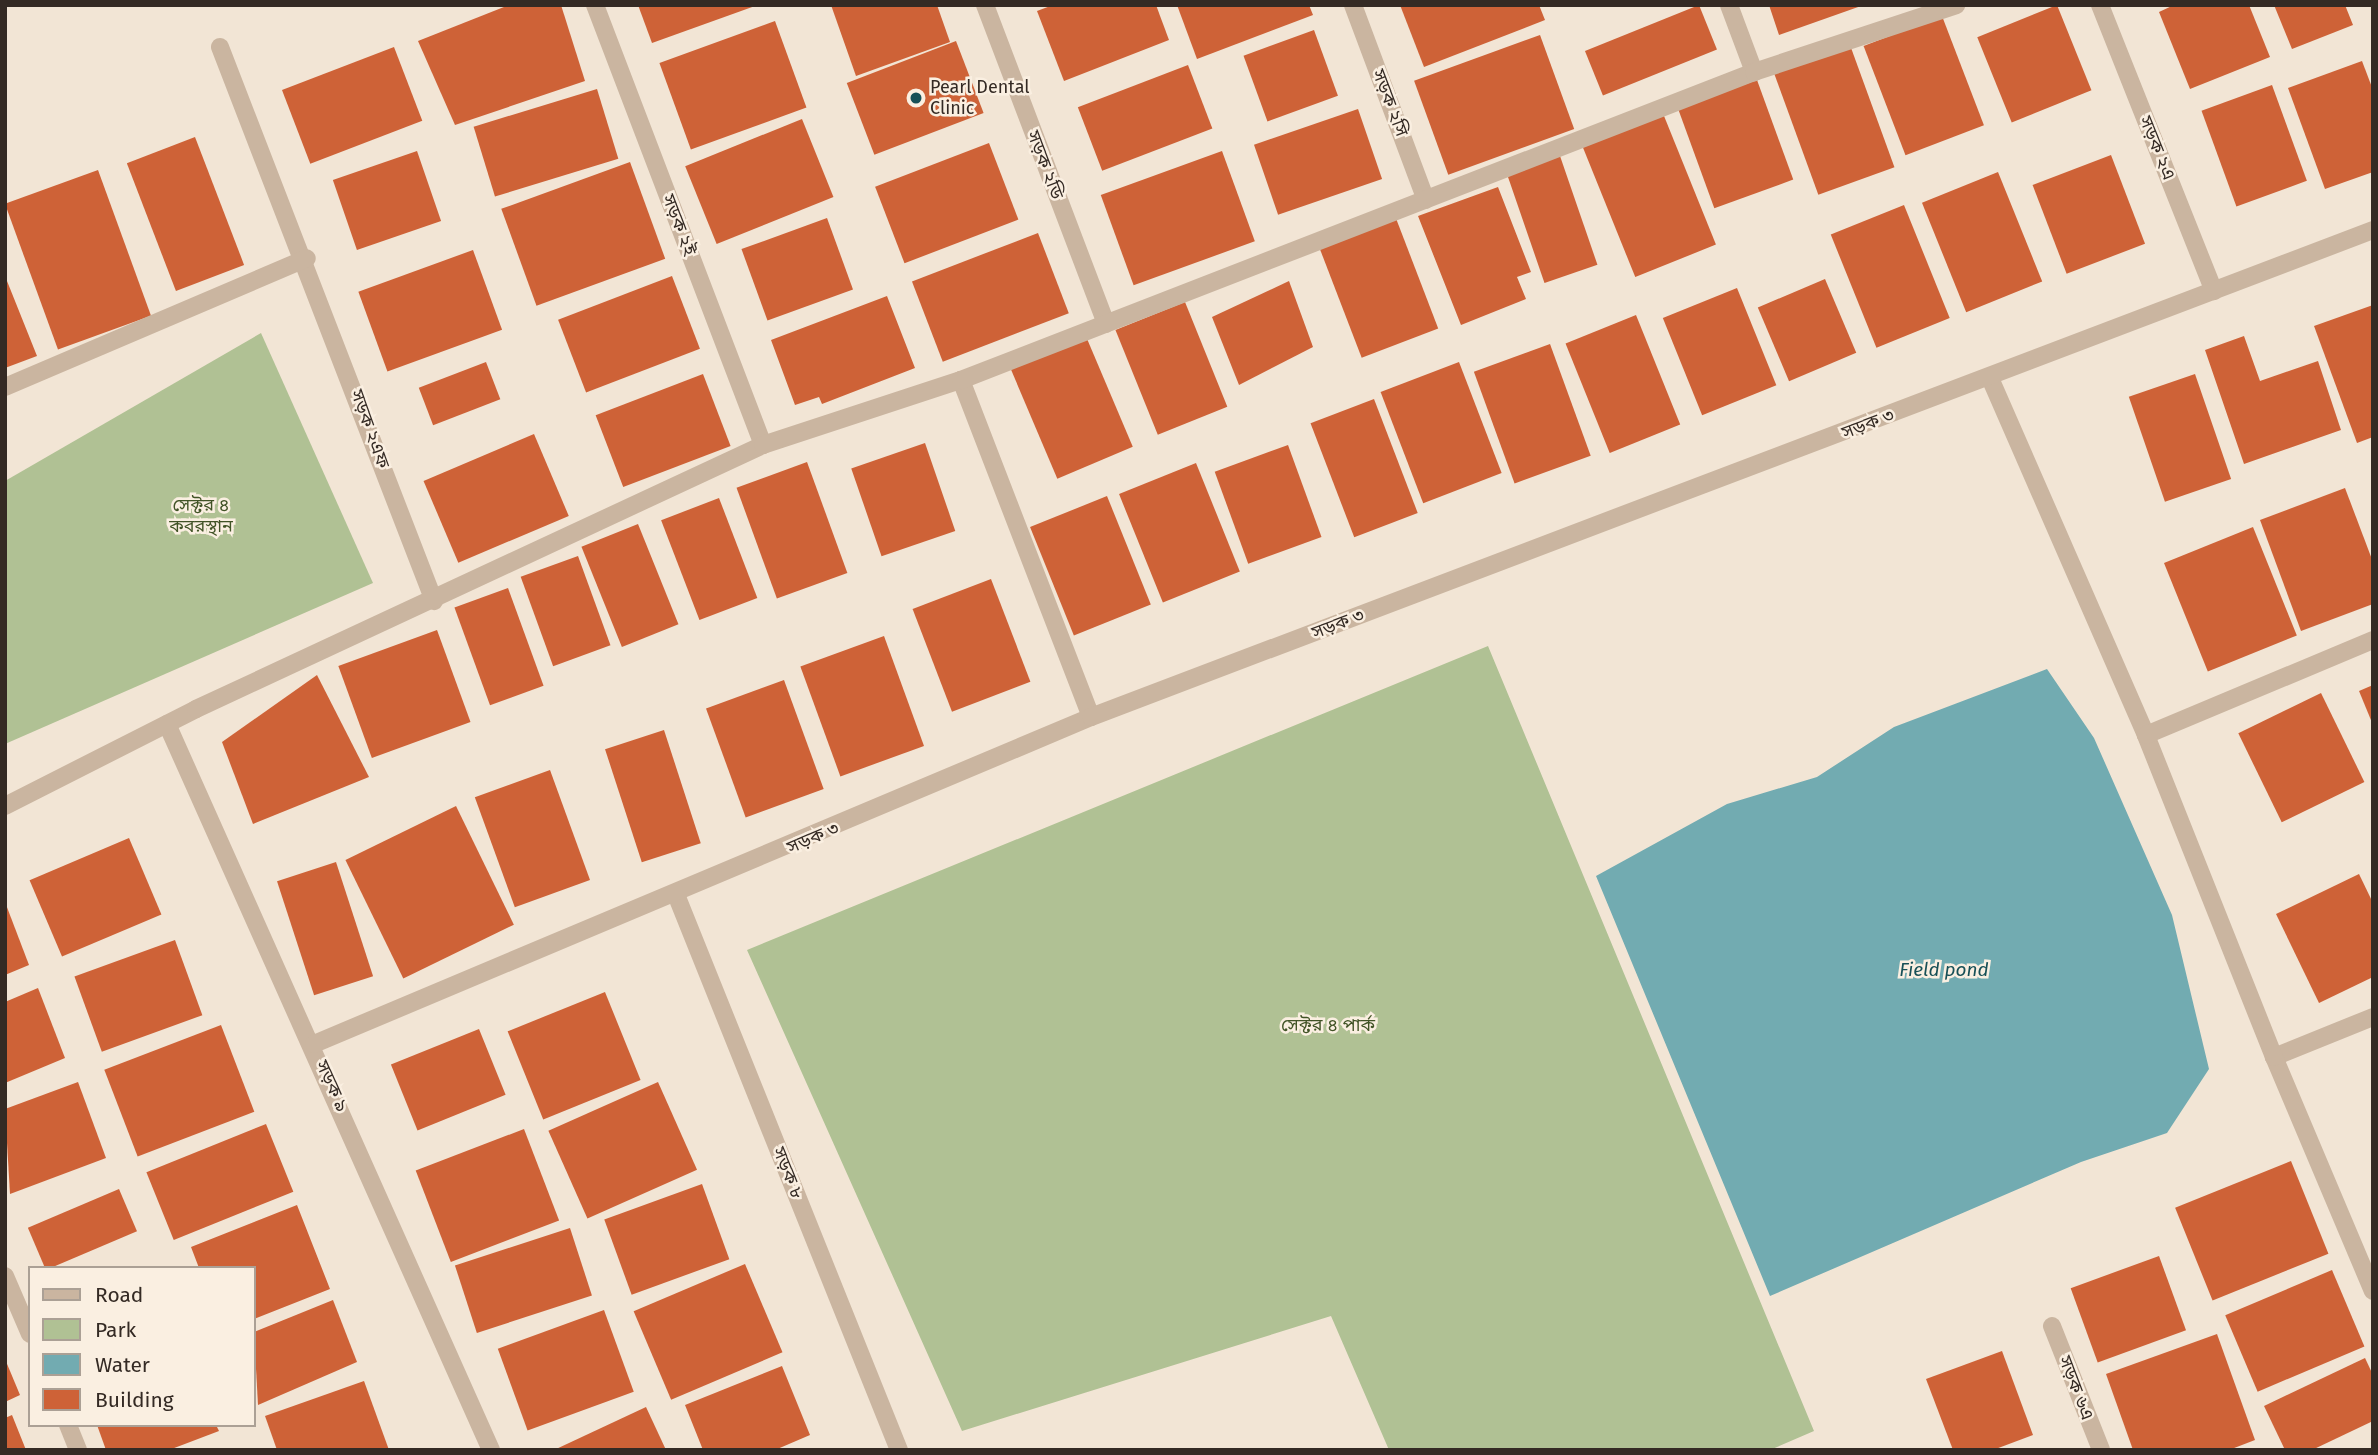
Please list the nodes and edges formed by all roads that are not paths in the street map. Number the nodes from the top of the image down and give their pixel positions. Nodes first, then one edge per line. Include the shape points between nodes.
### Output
1 (595, 5) edge
2 (985, 5) edge
3 (1353, 5) edge
4 (1729, 5) edge
5 (1956, 5) edge
6 (2100, 5) edge
7 (220, 47) dead end
8 (1754, 72) junction
9 (1426, 200) junction
10 (2373, 230) edge
11 (307, 258) junction
12 (2214, 291) junction
13 (1106, 324) junction
14 (1990, 377) junction
15 (961, 380) junction
16 (5, 387) edge
17 (763, 445) junction
18 (434, 601) junction
19 (2373, 640) edge
20 (1091, 717) junction
21 (167, 724) junction
22 (2146, 735) junction
23 (5, 806) edge
24 (677, 897) junction
25 (2373, 1017) edge
26 (313, 1044) junction
27 (2274, 1057) junction
28 (5, 1276) edge
29 (2373, 1291) edge
30 (2052, 1326) dead end
31 (28, 1329) edge
32 (69, 1427) edge
33 (78, 1450) edge
34 (491, 1450) edge
35 (899, 1450) edge
36 (2101, 1450) edge

1 - 17 street, সড়ক ২ই
2 - 13 street, সড়ক ২ডি
3 - 9 street, সড়ক ২সি
4 - 8 street
5 - 8 street
6 - 12 street, সড়ক ২এ
7 - 11 street, সড়ক ২এফ
8 - 9 street
9 - 13 street
10 - 12 street, সড়ক ৩
11 - 16 street
11 - 18 street, সড়ক ২এফ
12 - 14 street, সড়ক ৩
13 - 15 street
14 - 20 street, সড়ক ৩
14 - 22 street
15 - 17 street
15 - 20 street
17 - 18 street
18 - 21 street
19 - 22 street
20 - 24 street, সড়ক ৩
21 - 23 street
21 - 26 street, সড়ক ৯
22 - 27 street
24 - 26 street, সড়ক ৩
24 - 35 street, সড়ক ৮
25 - 27 street
26 - 34 street, সড়ক ৯
27 - 29 street
28 - 31 street
30 - 36 street, সড়ক ৬এ
32 - 33 street

